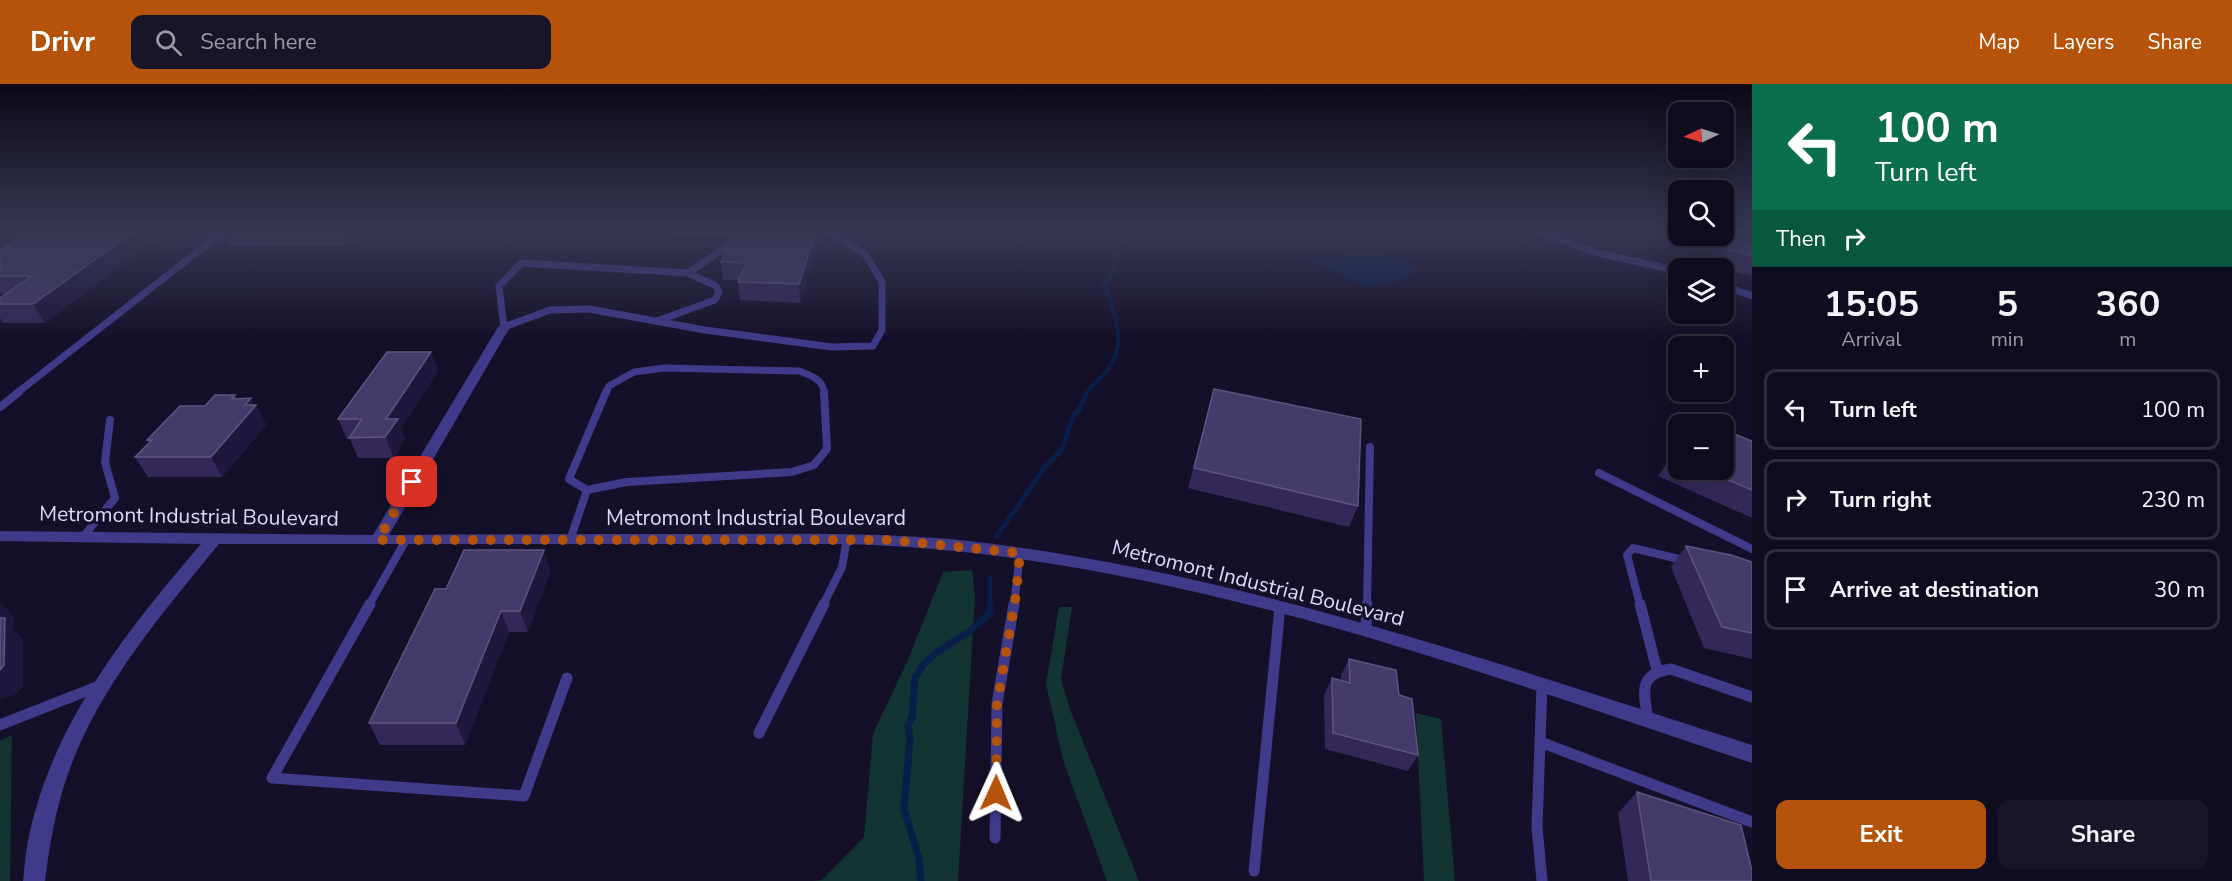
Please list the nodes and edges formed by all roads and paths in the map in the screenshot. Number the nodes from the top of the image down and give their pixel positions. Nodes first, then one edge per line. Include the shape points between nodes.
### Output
1 (177, 268) edge
2 (515, 268) edge
3 (615, 268) edge
4 (695, 268) edge
5 (874, 268) edge
6 (688, 273) junction
7 (1734, 290) edge
8 (1752, 296) edge
9 (657, 321) junction
10 (504, 327) junction
11 (0, 407) edge
12 (110, 420) dead end
13 (1370, 447) dead end
14 (1599, 472) dead end
15 (587, 490) junction
16 (0, 536) edge
17 (83, 537) junction
18 (215, 538) junction
19 (847, 539) junction
20 (378, 540) junction
21 (406, 540) junction
22 (570, 540) junction
23 (1752, 549) edge
24 (1020, 553) junction
25 (1698, 565) edge
26 (1280, 607) junction
27 (1366, 629) junction
28 (1657, 670) junction
29 (567, 678) dead end
30 (102, 685) junction
31 (1542, 686) junction
32 (1752, 697) edge
33 (1648, 721) junction
34 (0, 725) edge
35 (759, 733) dead end
36 (1540, 742) junction
37 (1752, 754) edge
38 (1752, 822) edge
39 (995, 838) dead end
40 (1254, 871) dead end
41 (34, 881) edge
42 (1542, 881) edge

1 - 11 lane
2 - 10 lane via 499,286
3 - 6 lane
4 - 6 lane
5 - 9 lane via 882,282 882,330 873,346 832,347
6 - 9 lane via 716,286 719,292 715,300
7 - 8 lane
9 - 10 lane via 590,309 550,310
10 - 20 street
12 - 17 lane via 105,462 115,498
13 - 27 lane
14 - 23 lane
15 - 15 lane via 569,478 609,386 634,372 664,368 799,371 814,377 824,387 827,449 814,465 792,472 627,482
15 - 22 lane
16 - 17 street, Metromont Industrial Boulevard
17 - 18 street, Metromont Industrial Boulevard
18 - 20 street, Metromont Industrial Boulevard
18 - 30 street via 164,598
19 - 22 street, Metromont Industrial Boulevard
19 - 24 street, Metromont Industrial Boulevard via 913,541
19 - 35 lane via 842,567
20 - 21 street, Metromont Industrial Boulevard
21 - 22 street, Metromont Industrial Boulevard
21 - 29 lane via 272,778 524,796
24 - 26 street, Metromont Industrial Boulevard via 1194,586
24 - 39 lane via 997,704
25 - 28 lane via 1633,548 1627,555
26 - 27 street, Metromont Industrial Boulevard
26 - 40 lane
27 - 31 street, Metromont Industrial Boulevard
28 - 32 lane via 1671,669
28 - 33 lane via 1644,683
30 - 34 lane
30 - 41 street via 57,774 45,814
31 - 33 street, Metromont Industrial Boulevard
31 - 36 lane
33 - 37 street, Metromont Industrial Boulevard
36 - 38 lane
36 - 42 lane via 1537,827

